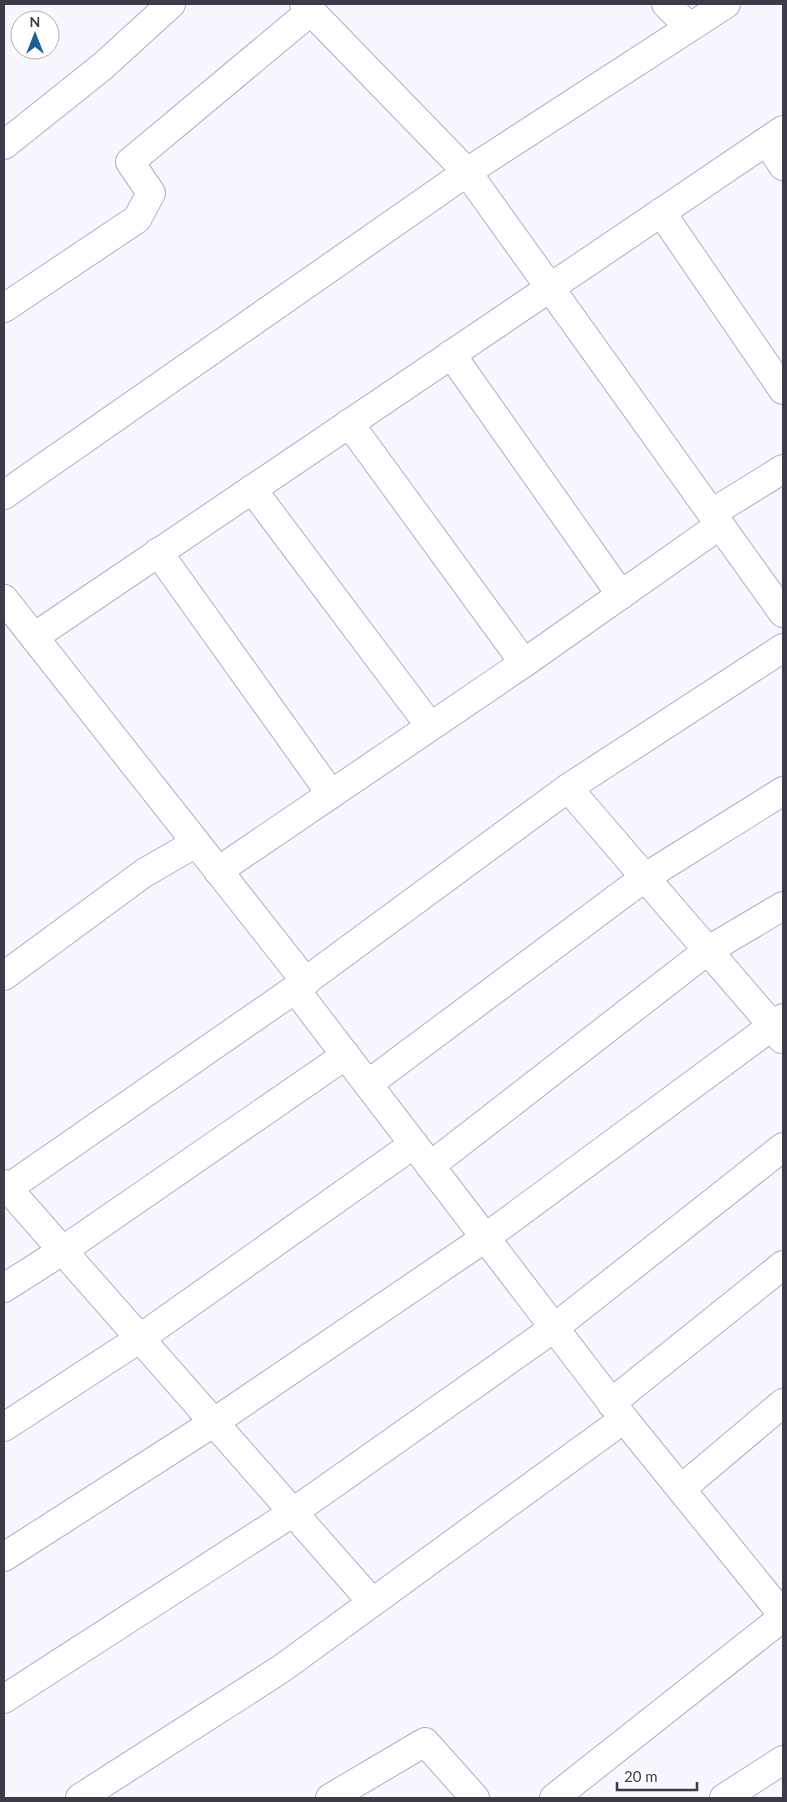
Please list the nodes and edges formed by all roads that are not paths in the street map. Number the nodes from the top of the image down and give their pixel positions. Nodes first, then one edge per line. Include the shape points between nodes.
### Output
1 (170, 4) edge
2 (666, 4) edge
3 (726, 4) edge
4 (308, 8) edge
5 (689, 27) junction
6 (775, 135) edge
7 (4, 145) edge
8 (783, 166) edge
9 (467, 172) junction
10 (661, 212) junction
11 (550, 287) junction
12 (4, 308) edge
13 (451, 354) junction
14 (783, 390) edge
15 (349, 423) junction
16 (783, 469) edge
17 (252, 489) junction
18 (4, 495) edge
19 (716, 519) junction
20 (158, 552) junction
21 (621, 595) junction
22 (4, 599) edge
23 (783, 613) edge
24 (34, 637) junction
25 (783, 648) edge
26 (524, 663) junction
27 (430, 726) junction
28 (568, 788) junction
29 (783, 791) edge
30 (332, 794) junction
31 (196, 843) junction
32 (218, 871) junction
33 (644, 878) junction
34 (783, 906) edge
35 (707, 951) junction
36 (4, 976) edge
37 (301, 986) junction
38 (780, 1028) edge
39 (346, 1055) junction
40 (368, 1084) junction
41 (414, 1144) junction
42 (783, 1147) edge
43 (430, 1166) junction
44 (5, 1188) edge
45 (486, 1238) junction
46 (62, 1251) junction
47 (783, 1264) edge
48 (4, 1288) edge
49 (554, 1328) junction
50 (139, 1339) junction
51 (783, 1402) edge
52 (617, 1411) junction
53 (213, 1423) junction
54 (4, 1427) edge
55 (681, 1489) junction
56 (292, 1513) junction
57 (4, 1557) edge
58 (372, 1602) junction
59 (783, 1616) edge
60 (4, 1699) edge
61 (783, 1760) edge
62 (80, 1798) edge
63 (330, 1798) edge
64 (475, 1798) edge
65 (554, 1798) edge
66 (724, 1798) edge

1 - 7 street via 103,66
2 - 5 street
3 - 5 street
4 - 9 street
4 - 12 street via 130,162 151,193 136,219
5 - 9 street
6 - 8 street
6 - 10 street
9 - 11 street
9 - 18 street
10 - 11 street
10 - 14 street
11 - 13 street
11 - 19 street
13 - 15 street
13 - 21 street
15 - 17 street
15 - 26 street
16 - 19 street
17 - 20 street
17 - 27 street
19 - 21 street
19 - 23 street
20 - 24 street
20 - 30 street
21 - 26 street
22 - 24 street
24 - 31 street
25 - 28 street
26 - 27 street
27 - 30 street
28 - 33 street
28 - 37 street
29 - 33 street
30 - 32 street
31 - 32 street
31 - 36 street via 144,873
32 - 37 street
33 - 35 street
33 - 40 street
34 - 35 street
35 - 38 street
35 - 43 street
37 - 39 street
37 - 44 street
38 - 45 street
39 - 40 street
39 - 46 street
40 - 41 street
41 - 43 street
41 - 50 street
42 - 49 street
43 - 45 street
44 - 46 street
45 - 49 street
45 - 53 street
46 - 48 street
46 - 50 street
47 - 52 street
49 - 52 street
49 - 56 street
50 - 53 street
50 - 54 street
51 - 55 street
52 - 55 street
52 - 58 street
53 - 56 street
53 - 57 street
55 - 59 street
56 - 58 street
56 - 60 street
58 - 62 street via 281,1668
59 - 65 street
61 - 66 street
63 - 64 street via 426,1742

